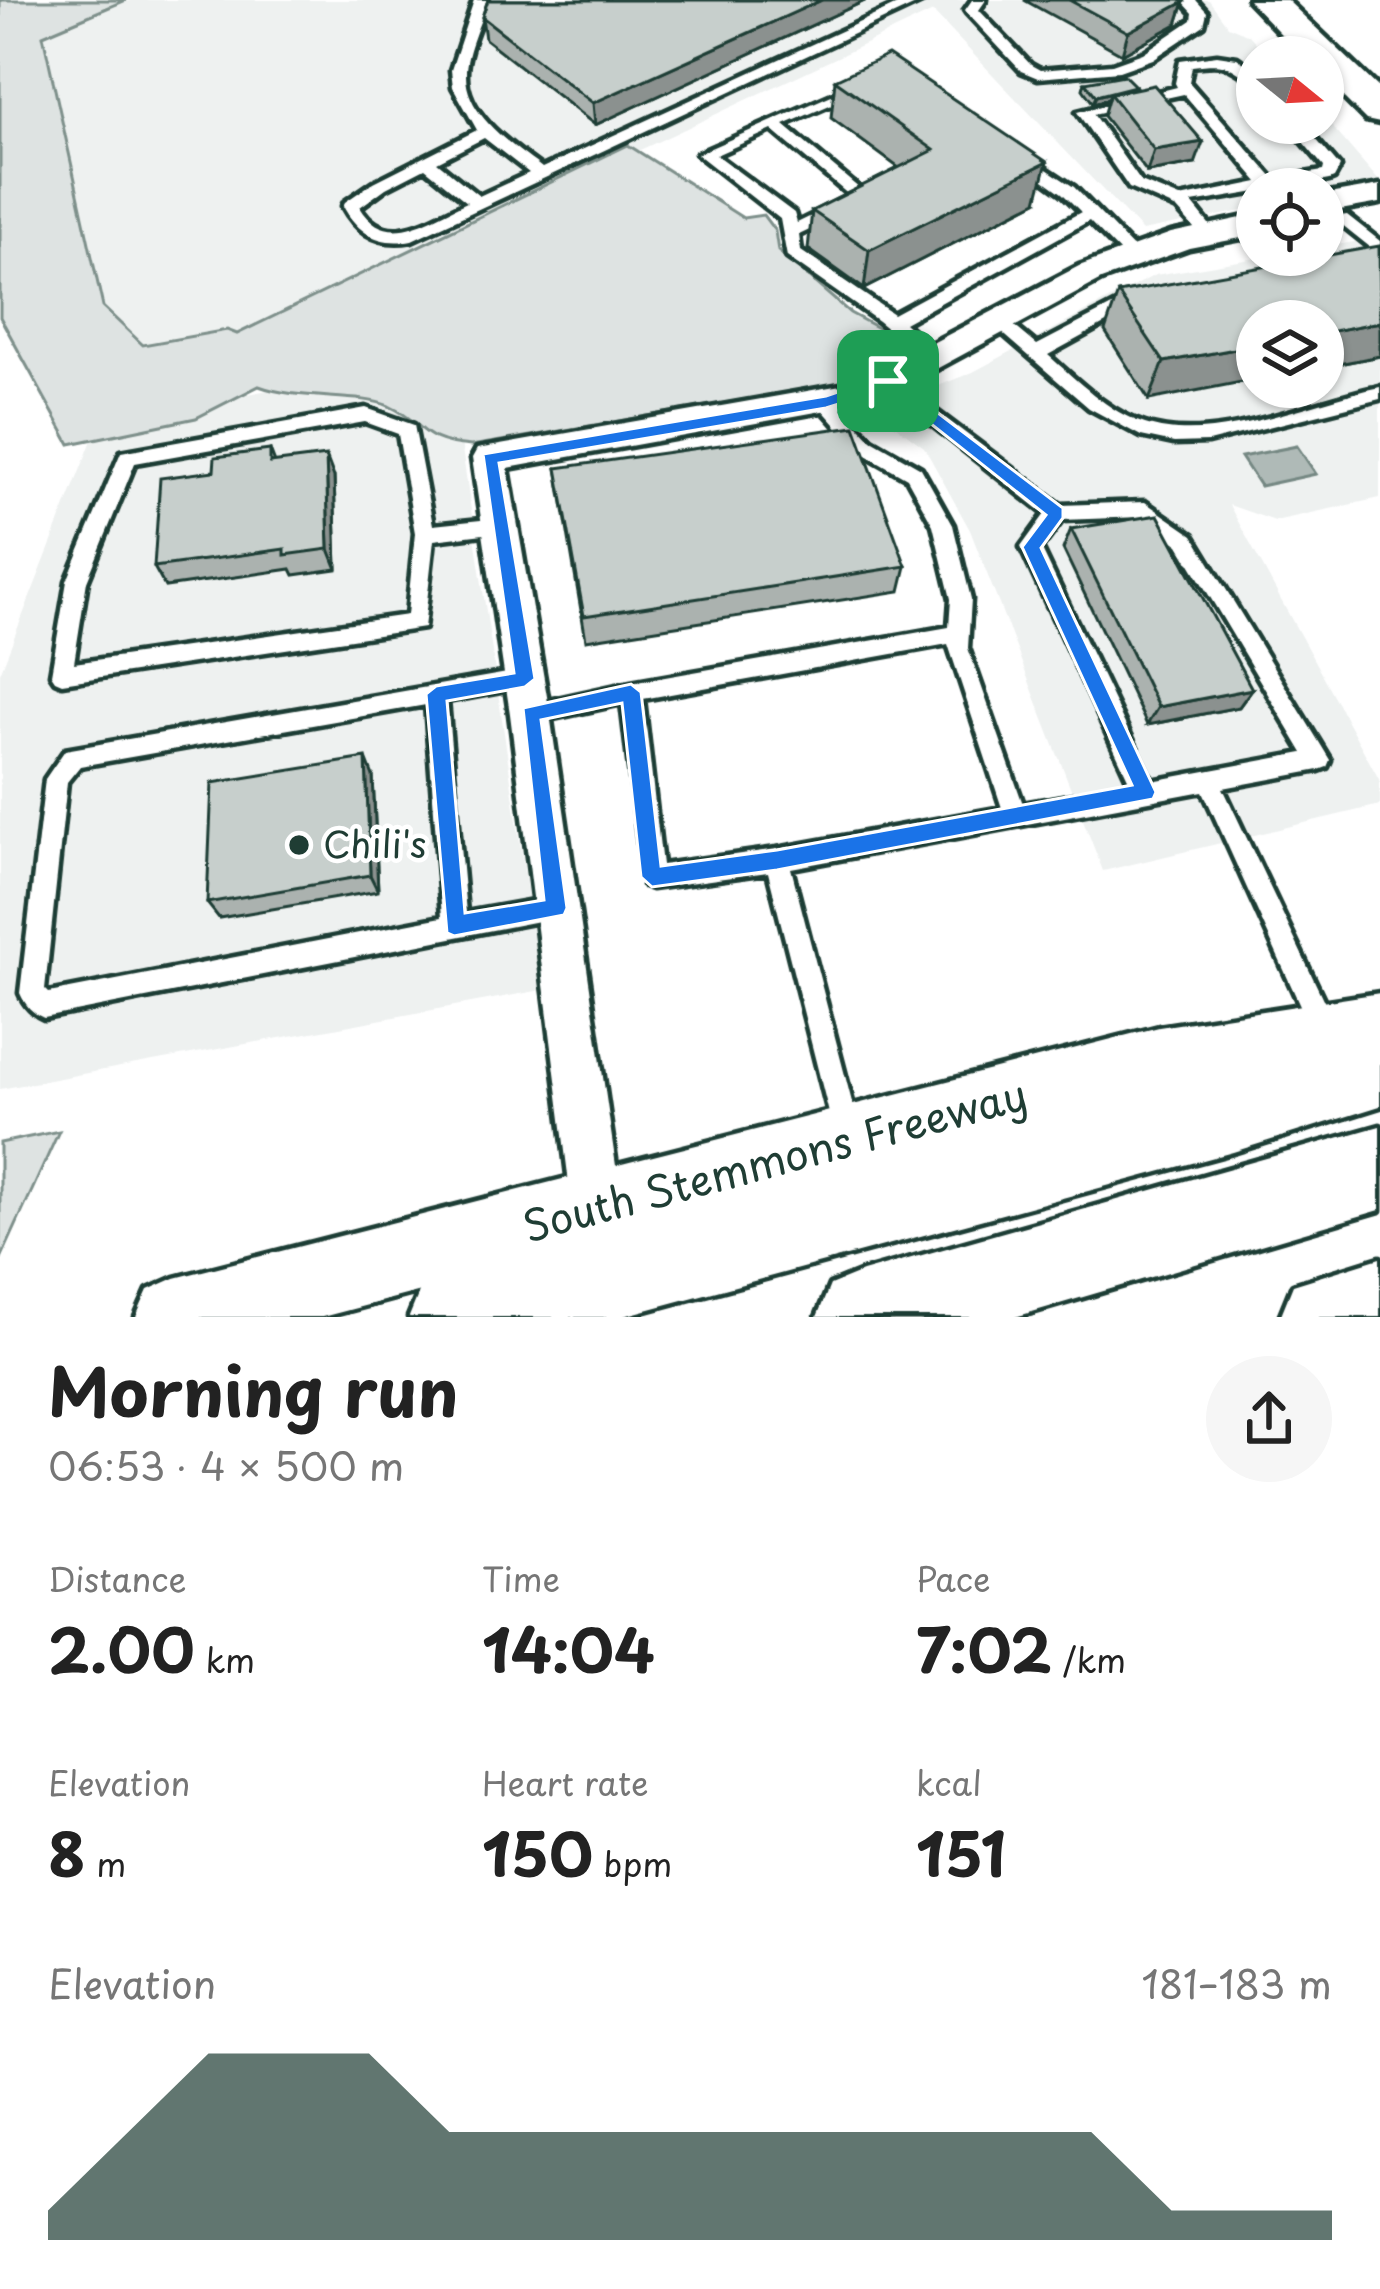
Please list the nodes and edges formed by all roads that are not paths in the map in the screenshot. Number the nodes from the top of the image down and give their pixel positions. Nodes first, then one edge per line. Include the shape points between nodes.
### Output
1 (481, 0) edge
2 (919, 0) edge
3 (979, 0) edge
4 (1188, 0) edge
5 (1266, 0) edge
6 (1297, 36) edge
7 (1236, 61) edge
8 (878, 79) edge
9 (1344, 87) edge
10 (1187, 89) junction
11 (1380, 111) edge
12 (774, 124) junction
13 (485, 132) junction
14 (1312, 144) edge
15 (1012, 150) edge
16 (428, 163) junction
17 (1256, 168) edge
18 (1332, 168) edge
19 (540, 174) junction
20 (1236, 193) edge
21 (1380, 194) edge
22 (478, 203) junction
23 (1183, 206) junction
24 (1344, 210) edge
25 (1091, 213) junction
26 (1380, 215) edge
27 (1344, 216) edge
28 (1236, 226) edge
29 (1344, 227) edge
30 (1236, 230) edge
31 (790, 233) junction
32 (1373, 251) edge
33 (1141, 274) junction
34 (896, 320) junction
35 (1001, 325) junction
36 (1036, 353) junction
37 (935, 358) junction
38 (888, 381) junction
39 (1380, 393) edge
40 (826, 402) junction
41 (1057, 513) junction
42 (500, 526) junction
43 (425, 533) junction
44 (959, 634) junction
45 (631, 692) junction
46 (436, 694) junction
47 (527, 696) junction
48 (1208, 781) junction
49 (1146, 792) junction
50 (1016, 816) junction
51 (777, 860) junction
52 (556, 908) junction
53 (454, 926) junction
54 (1362, 1043) edge
55 (850, 1142) junction
56 (1380, 1168) edge
57 (596, 1208) junction
58 (1380, 1302) edge
59 (175, 1317) edge
60 (454, 1317) edge
61 (862, 1317) edge
62 (1325, 1317) edge

1 - 13 lane via 458,70
2 - 19 lane
3 - 4 lane via 972,10 1039,74 1114,68 1148,56 1199,22 1201,12
5 - 6 main road
7 - 10 lane via 1185,63
8 - 12 lane
9 - 11 main road
10 - 17 lane
10 - 23 lane via 1084,112 1136,185
12 - 31 lane via 859,195
12 - 31 lane via 705,154 788,217
13 - 16 lane
13 - 19 lane
14 - 18 lane
15 - 25 lane
16 - 22 lane
16 - 22 lane via 359,198 351,206 356,218 388,239
19 - 22 lane
20 - 23 lane
21 - 24 street
23 - 28 lane
25 - 33 lane
25 - 34 lane
26 - 27 street
29 - 32 lane
30 - 33 street
31 - 34 lane via 793,253
33 - 35 street via 1090,273
33 - 36 lane
34 - 37 lane
35 - 36 lane
35 - 37 street
36 - 39 lane via 1111,416 1151,434 1203,436
37 - 38 street
38 - 40 street
38 - 41 lane
40 - 42 street via 489,458
40 - 44 lane via 865,445 914,473 943,525 961,599
41 - 48 lane via 1145,509 1186,540 1319,760
41 - 49 lane via 1031,547
42 - 43 lane
42 - 47 street
43 - 43 lane via 416,622 62,674 77,581 128,457 366,416 406,430
44 - 45 lane
44 - 50 lane
45 - 47 lane
45 - 51 lane via 652,877
46 - 47 lane
46 - 53 lane
46 - 53 lane via 73,757 56,778 32,993 44,1006
47 - 52 street
48 - 49 lane
48 - 54 lane
49 - 50 lane
50 - 51 lane
51 - 55 lane
52 - 53 lane
52 - 57 street
54 - 55 main road, South Stemmons Freeway via 1159,1062
54 - 60 highway via 1233,1111
55 - 57 main road, South Stemmons Freeway
56 - 61 highway
57 - 59 main road, South Stemmons Freeway
58 - 62 highway

